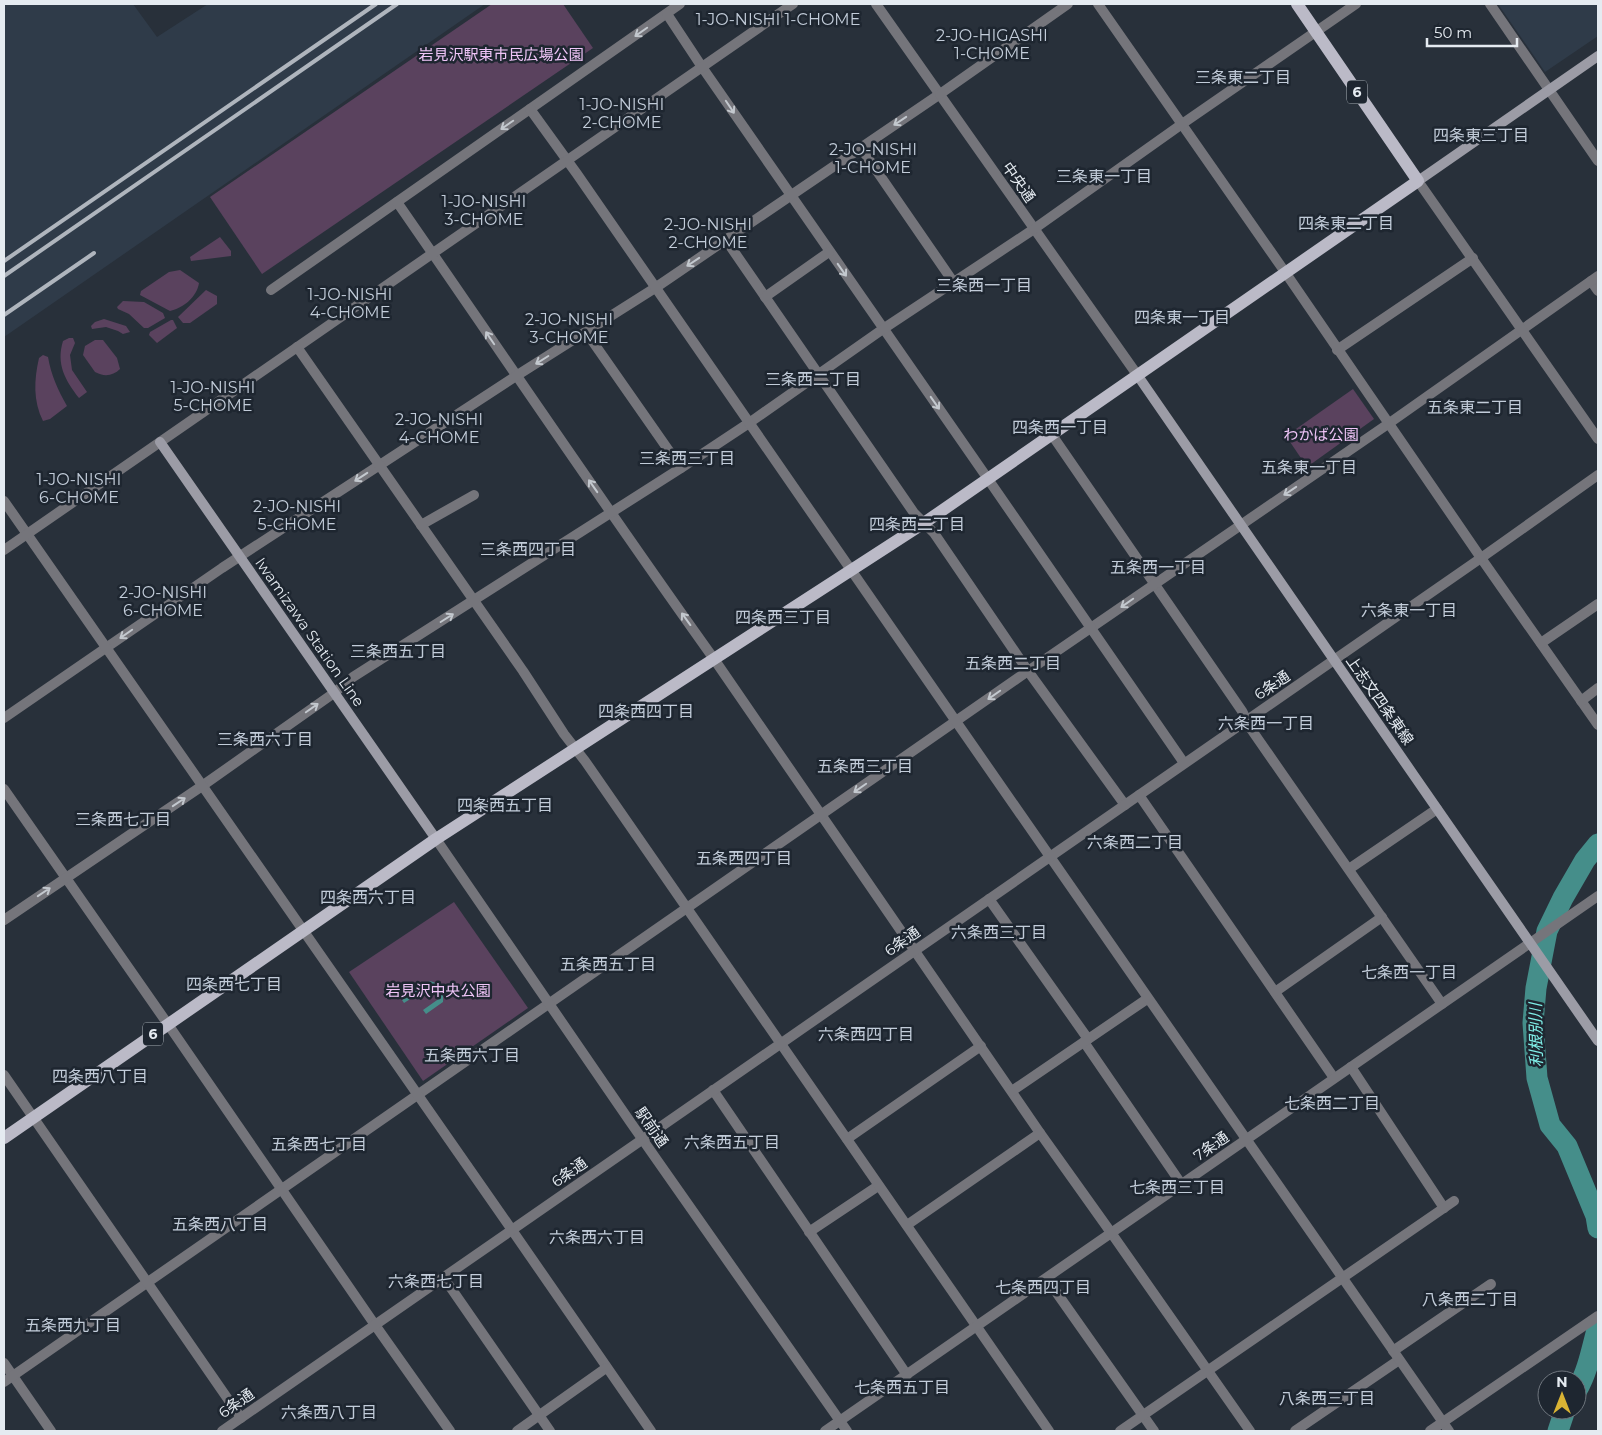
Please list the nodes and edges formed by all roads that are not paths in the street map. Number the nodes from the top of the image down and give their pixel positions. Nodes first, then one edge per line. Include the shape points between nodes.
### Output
1 (680, 4) edge
2 (793, 4) edge
3 (876, 4) edge
4 (1068, 4) edge
5 (1098, 4) edge
6 (1296, 4) edge
7 (1356, 4) edge
8 (1490, 4) edge
9 (667, 14) junction
10 (1316, 32) junction
11 (1598, 56) edge
12 (702, 67) junction
13 (1549, 90) junction
14 (940, 94) junction
15 (530, 109) junction
16 (1182, 124) junction
17 (861, 148) junction
18 (567, 160) junction
19 (1598, 161) edge
20 (1418, 181) junction
21 (790, 196) junction
22 (397, 202) junction
23 (1034, 229) junction
24 (726, 240) junction
25 (829, 252) junction
26 (433, 254) junction
27 (1472, 258) junction
28 (1285, 272) junction
29 (1595, 278) edge
30 (954, 283) junction
31 (655, 288) junction
32 (271, 290) dead end
33 (1598, 291) edge
34 (765, 297) junction
35 (883, 329) junction
36 (1522, 329) junction
37 (586, 332) junction
38 (297, 347) junction
39 (1337, 350) junction
40 (819, 374) junction
41 (516, 376) junction
42 (1138, 376) junction
43 (749, 423) junction
44 (1388, 424) junction
45 (1052, 435) junction
46 (1598, 439) edge
47 (160, 442) junction
48 (378, 466) junction
49 (681, 468) junction
50 (1598, 474) edge
51 (988, 479) junction
52 (474, 495) dead end
53 (4, 502) edge
54 (612, 513) junction
55 (924, 523) junction
56 (421, 525) junction
57 (1239, 525) junction
58 (27, 534) junction
59 (4, 550) edge
60 (238, 557) junction
61 (1481, 558) junction
62 (852, 571) junction
63 (1155, 583) junction
64 (474, 600) junction
65 (1598, 604) edge
66 (1091, 628) junction
67 (1541, 643) junction
68 (106, 648) junction
69 (714, 659) junction
70 (1334, 660) junction
71 (1028, 671) junction
72 (1598, 688) edge
73 (334, 692) junction
74 (1581, 700) junction
75 (4, 718) edge
76 (1246, 720) junction
77 (956, 722) junction
78 (1598, 725) edge
79 (576, 749) junction
80 (1184, 763) junction
81 (202, 786) junction
82 (4, 789) edge
83 (1139, 795) junction
84 (1125, 805) junction
85 (1437, 809) junction
86 (822, 815) junction
87 (436, 839) junction
88 (1050, 857) junction
89 (1349, 870) junction
90 (65, 878) junction
91 (1598, 896) edge
92 (989, 899) junction
93 (687, 908) junction
94 (1382, 916) junction
95 (4, 920) edge
96 (302, 931) junction
97 (1535, 939) junction
98 (915, 950) junction
99 (1275, 992) junction
100 (1147, 999) junction
101 (1442, 1004) junction
102 (549, 1005) junction
103 (168, 1023) junction
104 (1086, 1041) junction
105 (1598, 1041) edge
106 (780, 1044) junction
107 (981, 1046) junction
108 (1351, 1067) junction
109 (4, 1075) edge
110 (1334, 1078) junction
111 (713, 1090) junction
112 (1012, 1091) junction
113 (416, 1095) junction
114 (33, 1118) junction
115 (1040, 1133) junction
116 (4, 1138) edge
117 (642, 1139) junction
118 (847, 1139) junction
119 (1248, 1139) junction
120 (1182, 1185) junction
121 (878, 1186) junction
122 (282, 1188) junction
123 (1454, 1201) dead end
124 (1444, 1208) junction
125 (906, 1225) junction
126 (512, 1230) junction
127 (810, 1232) junction
128 (1112, 1234) junction
129 (1341, 1277) junction
130 (444, 1278) junction
131 (1047, 1279) junction
132 (147, 1282) junction
133 (1491, 1284) dead end
134 (1598, 1316) edge
135 (375, 1325) junction
136 (977, 1327) junction
137 (1396, 1356) junction
138 (4, 1364) edge
139 (606, 1368) junction
140 (1208, 1370) junction
141 (907, 1375) junction
142 (8, 1379) edge
143 (540, 1415) junction
144 (1143, 1415) junction
145 (241, 1418) junction
146 (840, 1421) junction
147 (1446, 1427) edge
148 (51, 1431) edge
149 (222, 1431) edge
150 (450, 1431) edge
151 (517, 1431) edge
152 (550, 1431) edge
153 (651, 1431) edge
154 (826, 1431) edge
155 (847, 1431) edge
156 (1049, 1431) edge
157 (1120, 1431) edge
158 (1154, 1431) edge
159 (1250, 1431) edge
160 (1295, 1431) edge
161 (1430, 1431) edge

1 - 9 street
2 - 12 street
3 - 14 street, 中央通
4 - 14 street
5 - 16 street
6 - 10 main road, 6
7 - 10 street
8 - 13 street
9 - 12 street
9 -> 15 street
10 - 16 street
10 - 20 main road, 6
11 - 13 main road
12 - 18 street
12 -> 21 street
13 - 19 street
13 - 20 main road
14 -> 17 street
14 - 23 street, 中央通
15 - 18 street
15 -> 22 street
16 - 23 street
16 - 28 street
17 - 21 street
17 - 30 street
18 - 26 street
18 - 31 street
20 - 27 street
20 - 28 main road, 6
21 - 24 street
21 - 25 street
22 - 26 street
22 - 32 street
23 - 30 street
23 - 42 street, 中央通
24 -> 31 street
24 - 34 street
25 - 34 street
25 -> 35 street
26 - 38 street
41 -> 26 street
27 - 36 street
27 - 39 street
28 - 39 street
28 - 42 main road, 6
29 - 33 street
29 - 36 street
30 - 35 street
31 - 37 street
31 - 43 street
34 - 40 street
35 - 40 street
35 -> 51 street
36 - 44 street
36 - 46 street
37 -> 41 street
37 - 49 street
38 - 47 street
38 - 48 street
39 - 44 street
40 - 43 street
40 - 55 street
41 - 48 street
54 -> 41 street
42 - 45 main road, 6
42 - 57 main road, 上志文四条東線
43 - 49 street
43 - 62 street
44 -> 57 street
44 - 61 street
45 - 51 main road, 6
45 - 63 street
47 - 58 street
47 - 60 main road, Iwamizawa Station Line
48 - 56 street
48 -> 60 street
49 - 54 street
50 - 61 street, 6条通
51 - 55 main road, 6
51 - 66 street
52 - 56 street
53 - 58 street
54 - 64 street
69 -> 54 street
55 - 62 main road, 6
55 - 71 street
56 - 64 street
57 - 63 street
57 - 70 main road, 上志文四条東線
58 - 59 street
58 - 68 street
60 -> 68 street
60 - 73 main road, Iwamizawa Station Line
61 - 67 street
61 - 70 street, 6条通
62 - 69 main road, 6
62 - 77 street
63 -> 66 street
63 - 76 street
73 -> 64 street via 353,676
64 - 79 street
65 - 67 street
66 - 71 street
66 - 80 street
67 - 74 street
68 - 75 street
68 - 81 street
69 - 79 main road, 6
69 - 86 street
70 - 76 street, 6条通
70 - 85 main road, 上志文四条東線
71 -> 77 street
71 - 84 street
72 - 74 street
81 -> 73 street
73 - 87 main road, Iwamizawa Station Line
74 - 78 street
76 - 80 street, 6条通
76 - 89 street
77 -> 86 street
77 - 88 street
79 - 87 main road, 6
79 - 93 street
80 - 83 street, 6条通
90 -> 81 street
81 - 96 street
82 - 90 street
83 - 84 street, 6条通
83 - 99 street
84 - 88 street, 6条通
85 - 89 street
85 - 97 main road, 上志文四条東線 via 1521,928
86 - 93 street
86 - 98 street
87 - 96 main road, 6
87 - 102 street, 駅前通
88 - 92 street, 6条通
88 - 100 street
89 - 94 street
95 -> 90 street
90 - 103 street
91 - 97 street, 7条通
92 - 98 street, 6条通
92 - 104 street
93 - 102 street
93 - 106 street
94 - 99 street
94 - 101 street
96 - 103 main road, 6
96 - 113 street
97 - 101 street, 7条通
97 - 105 main road, 上志文四条東線 via 1569,999
98 - 106 street, 6条通
98 - 107 street
99 - 110 street
100 - 104 street
100 - 119 street
101 - 108 street, 7条通
102 - 113 street
102 - 117 street, 駅前通
103 - 114 main road, 6
103 - 122 street
104 - 112 street
104 - 120 street
106 - 111 street, 6条通
106 - 118 street
107 - 112 street
107 - 118 street
108 - 110 street, 7条通
108 - 124 street
109 - 114 street
110 - 119 street, 7条通
111 - 117 street, 6条通
111 - 127 street
112 - 115 street
113 - 122 street
113 - 126 street
114 - 116 main road, 6
114 - 132 street
115 - 125 street
115 - 128 street
117 - 126 street, 6条通
117 - 146 street, 駅前通
118 - 121 street
119 - 120 street, 7条通
119 - 129 street
120 - 128 street, 7条通
121 - 125 street
121 - 127 street
122 - 132 street
122 - 135 street
123 - 124 street
124 - 129 street
125 - 136 street
126 - 130 street, 6条通
126 - 139 street
127 - 141 street
128 - 131 street, 7条通
128 - 140 street
129 - 137 street
129 - 140 street
130 - 135 street, 6条通
130 - 143 street
131 - 136 street, 7条通
131 - 144 street
132 - 142 street
132 - 145 street
133 - 137 street
134 - 147 street
135 - 145 street, 6条通
135 - 150 street
136 - 141 street, 7条通
136 - 156 street
137 - 147 street
137 - 160 street
138 - 142 street
139 - 143 street
139 - 153 street
140 - 144 street
140 - 159 street
141 - 146 street, 7条通
142 - 148 street
143 - 151 street
143 - 152 street
144 - 157 street
144 - 158 street
145 - 149 street, 6条通
146 - 154 street, 7条通
146 - 155 street, 駅前通
147 - 161 street

